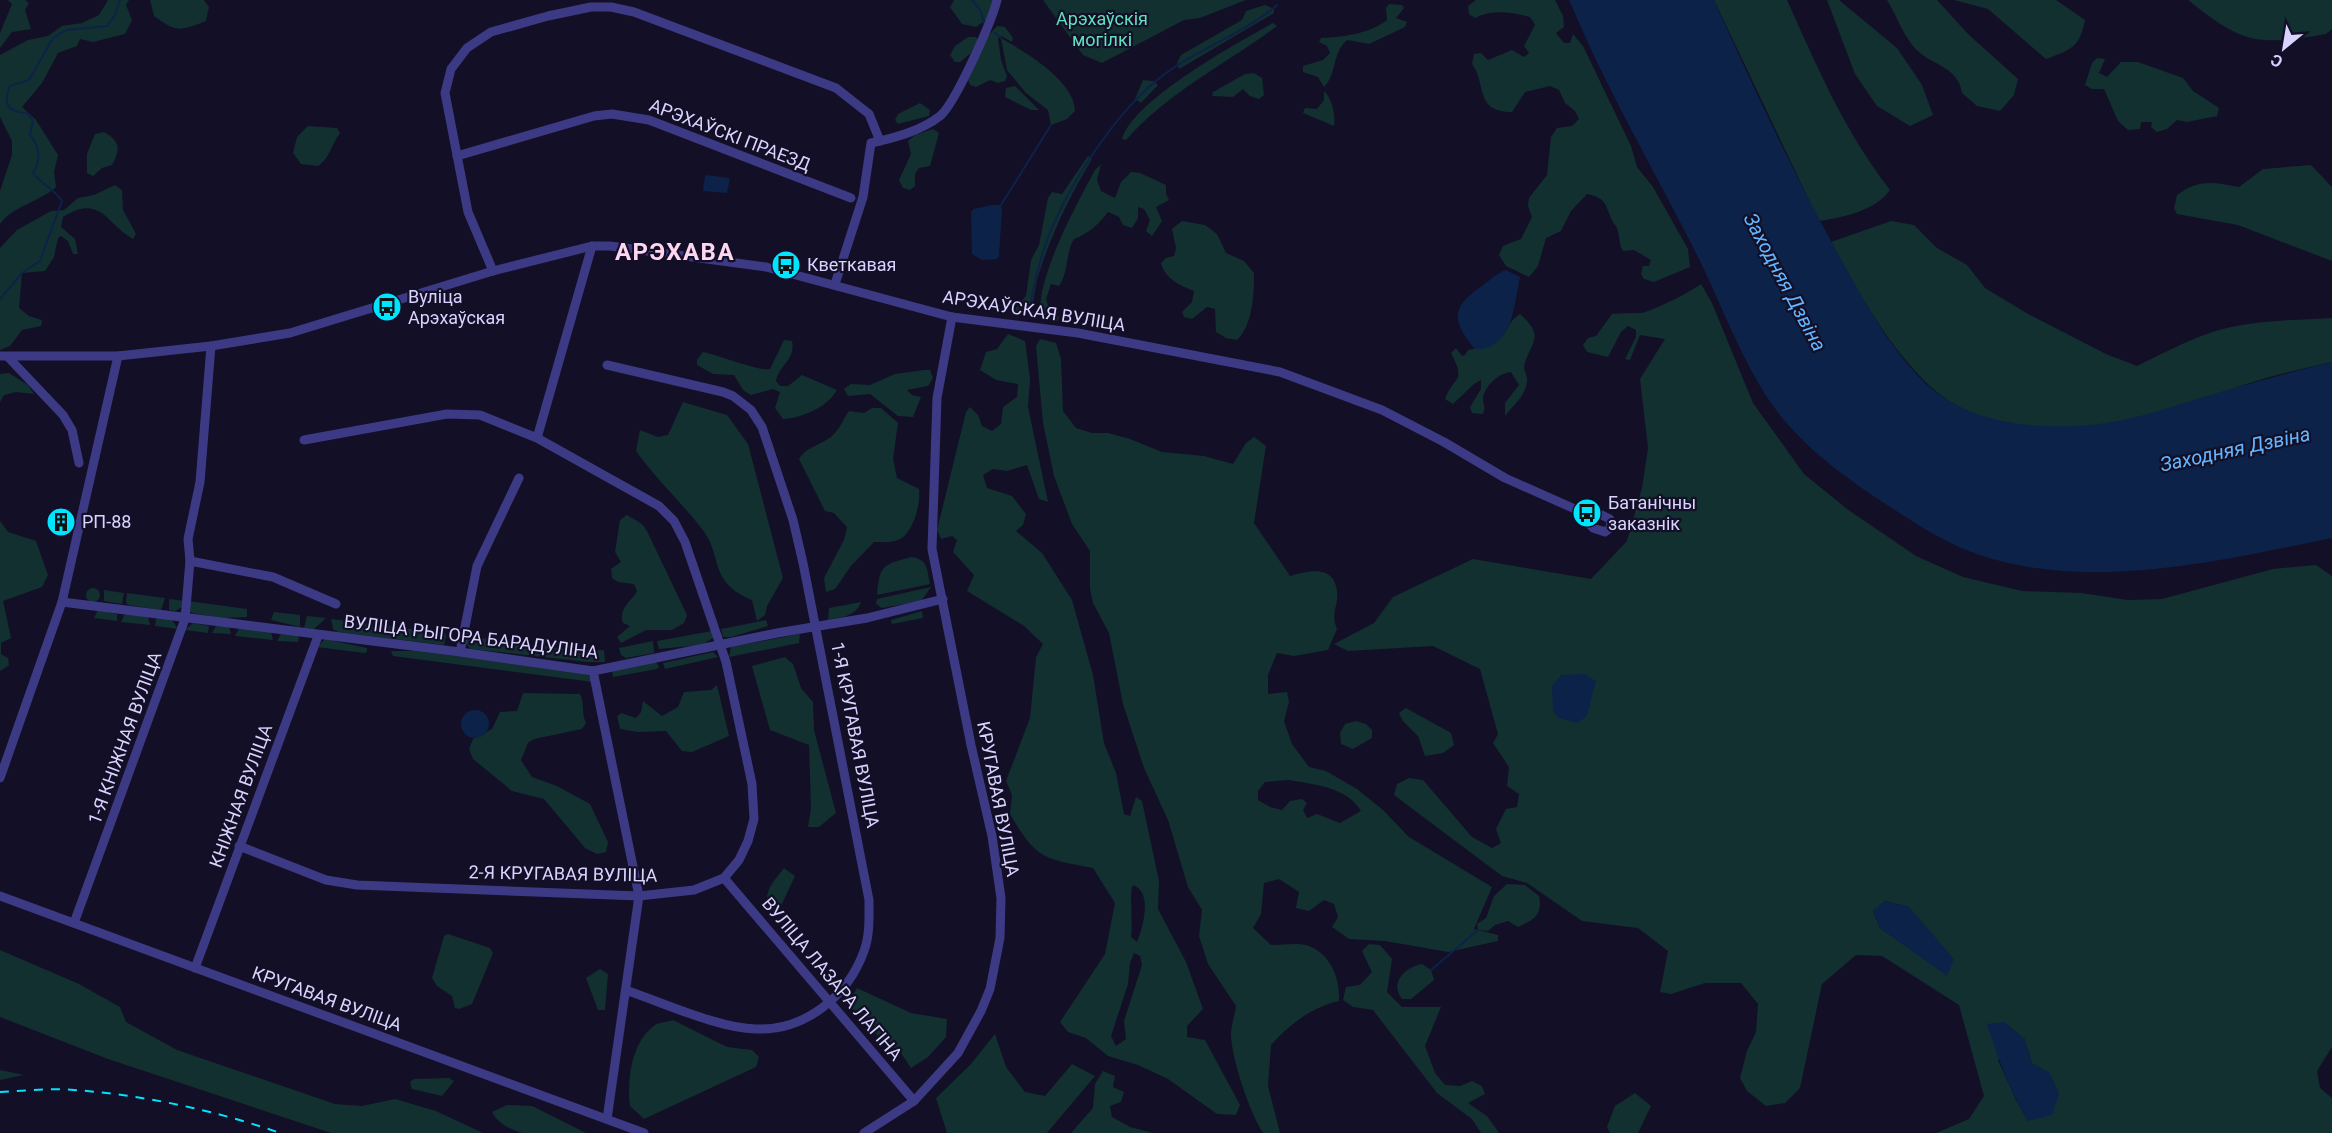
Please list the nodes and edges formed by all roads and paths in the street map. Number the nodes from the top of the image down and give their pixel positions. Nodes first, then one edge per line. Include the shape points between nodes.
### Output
1 (997, 0) edge
2 (880, 141) junction
3 (457, 156) junction
4 (851, 198) dead end
5 (592, 246) junction
6 (493, 271) junction
7 (835, 284) junction
8 (952, 317) junction
9 (212, 346) junction
10 (118, 356) junction
11 (4, 357) edge
12 (607, 365) dead end
13 (537, 438) junction
14 (304, 440) dead end
15 (79, 463) dead end
16 (519, 478) dead end
17 (1575, 509) dead end
18 (190, 561) junction
19 (943, 599) junction
20 (62, 602) junction
21 (336, 604) dead end
22 (185, 619) junction
23 (816, 626) junction
24 (318, 636) junction
25 (721, 647) junction
26 (460, 652) junction
27 (593, 671) junction
28 (0, 778) edge
29 (239, 846) junction
30 (724, 878) junction
31 (0, 896) edge
32 (639, 896) junction
33 (74, 923) junction
34 (195, 968) junction
35 (628, 991) junction
36 (832, 1002) junction
37 (914, 1101) junction
38 (607, 1119) junction
39 (644, 1133) edge
40 (864, 1133) edge

1 - 2 street via 943,114 927,126
2 - 3 street via 869,114 836,88 634,12 591,7 490,32 467,48 451,69 445,93
2 - 7 street via 871,143 863,197
3 - 4 street, АРЭХАЎСКІ ПРАЕЗД via 594,116 630,116
3 - 6 street via 468,212
5 - 6 street, АРЭХАЎСКАЯ ВУЛІЦА
5 - 7 street, АРЭХАЎСКАЯ ВУЛІЦА via 730,261
5 - 13 street
6 - 9 street, АРЭХАЎСКАЯ ВУЛІЦА via 290,333
7 - 8 street, АРЭХАЎСКАЯ ВУЛІЦА
8 - 17 street, АРЭХАЎСКАЯ ВУЛІЦА via 1068,332 1280,372 1382,410 1505,478
8 - 19 street, КРУГАВАЯ ВУЛІЦА via 937,398 932,549
9 - 10 street, АРЭХАЎСКАЯ ВУЛІЦА
9 - 18 street, 1-Я КНІЖНАЯ ВУЛІЦА via 200,483 188,539
10 - 11 street, АРЭХАЎСКАЯ ВУЛІЦА
10 - 20 street
11 - 15 street via 63,415 72,430
12 - 23 street, 1-Я КРУГАВАЯ ВУЛІЦА via 723,392 752,410 762,427 793,520
13 - 14 street via 494,420 464,413
13 - 25 street via 639,493 674,521
16 - 26 street via 477,566
18 - 21 street via 273,577
18 - 22 street, 1-Я КНІЖНАЯ ВУЛІЦА
19 - 23 street, ВУЛІЦА РЫГОРА БАРАДУЛІНА
19 - 37 street, КРУГАВАЯ ВУЛІЦА via 992,836 1001,898 1000,938 990,989 981,1011 958,1053
20 - 22 street, ВУЛІЦА РЫГОРА БАРАДУЛІНА
20 - 28 street
22 - 24 street, ВУЛІЦА РЫГОРА БАРАДУЛІНА
22 - 33 street, 1-Я КНІЖНАЯ ВУЛІЦА
23 - 25 street, ВУЛІЦА РЫГОРА БАРАДУЛІНА
23 - 36 street, 1-Я КРУГАВАЯ ВУЛІЦА via 869,900 865,950 854,973
24 - 26 street, ВУЛІЦА РЫГОРА БАРАДУЛІНА
24 - 29 street, КНІЖНАЯ ВУЛІЦА
25 - 27 street, ВУЛІЦА РЫГОРА БАРАДУЛІНА
25 - 30 street via 752,784 754,819 739,860
26 - 27 street, ВУЛІЦА РЫГОРА БАРАДУЛІНА
27 - 32 street
29 - 32 street, 2-Я КРУГАВАЯ ВУЛІЦА via 341,883
29 - 34 street, КНІЖНАЯ ВУЛІЦА
30 - 32 street, 2-Я КРУГАВАЯ ВУЛІЦА via 694,890
30 - 36 street, ВУЛІЦА ЛАЗАРА ЛАГІНА
31 - 33 street, КРУГАВАЯ ВУЛІЦА
32 - 35 street
33 - 34 street, КРУГАВАЯ ВУЛІЦА
34 - 38 street, КРУГАВАЯ ВУЛІЦА
35 - 36 street, 1-Я КРУГАВАЯ ВУЛІЦА via 722,1023 755,1029 796,1022
35 - 38 street
36 - 37 street, ВУЛІЦА ЛАЗАРА ЛАГІНА
37 - 40 street, КРУГАВАЯ ВУЛІЦА
38 - 39 street, КРУГАВАЯ ВУЛІЦА

